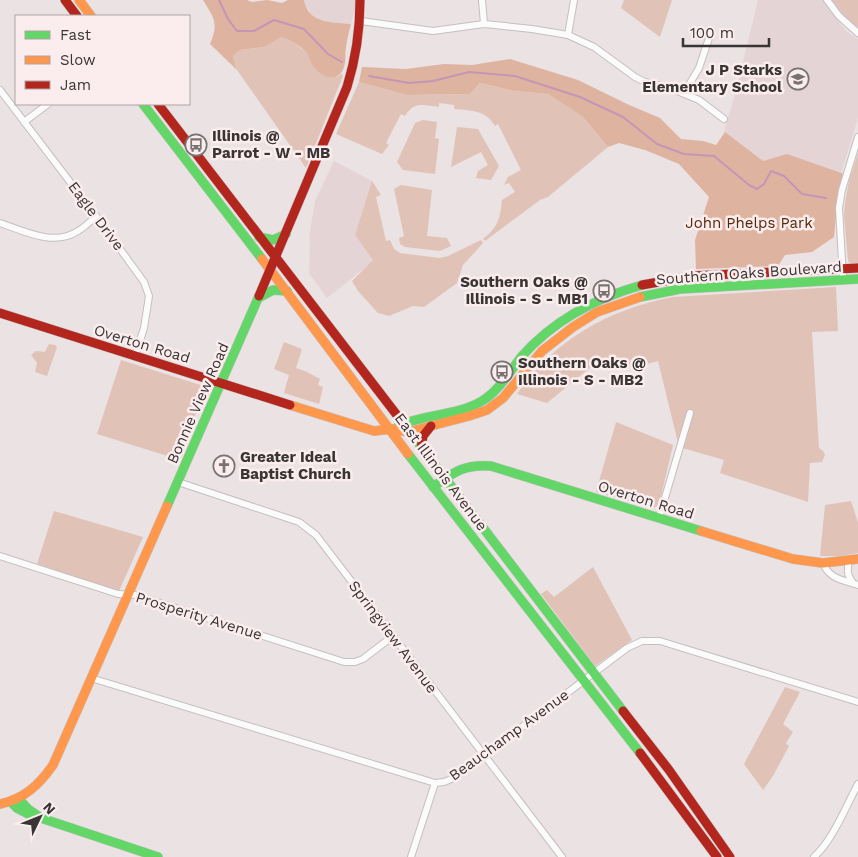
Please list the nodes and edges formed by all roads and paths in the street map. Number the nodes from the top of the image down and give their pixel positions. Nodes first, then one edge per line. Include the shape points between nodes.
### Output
1 (65, 0) edge
2 (79, 0) edge
3 (360, 0) edge
4 (482, 0) edge
5 (574, 0) edge
6 (827, 0) edge
7 (76, 15) edge
8 (90, 15) edge
9 (360, 21) junction
10 (484, 24) junction
11 (710, 32) dead end
12 (858, 33) edge
13 (568, 35) junction
14 (0, 90) edge
15 (684, 93) junction
16 (47, 105) edge
17 (144, 105) edge
18 (159, 105) edge
19 (724, 119) dead end
20 (24, 122) junction
21 (858, 137) edge
22 (210, 172) junction
23 (202, 180) junction
24 (96, 216) junction
25 (0, 223) edge
26 (286, 234) junction
27 (259, 237) junction
28 (276, 258) junction
29 (858, 268) edge
30 (842, 269) junction
31 (271, 270) junction
32 (842, 279) junction
33 (858, 279) edge
34 (287, 291) junction
35 (609, 295) junction
36 (260, 297) junction
37 (612, 306) junction
38 (0, 313) edge
39 (348, 351) junction
40 (135, 356) junction
41 (338, 358) junction
42 (222, 384) junction
43 (491, 395) junction
44 (498, 402) junction
45 (690, 413) dead end
46 (402, 424) junction
47 (431, 426) junction
48 (392, 429) junction
49 (408, 432) junction
50 (421, 449) junction
51 (444, 479) junction
52 (178, 482) junction
53 (433, 487) junction
54 (659, 518) junction
55 (0, 556) edge
56 (854, 560) edge
57 (823, 563) junction
58 (855, 585) edge
59 (128, 594) junction
60 (392, 636) junction
61 (594, 672) junction
62 (92, 678) junction
63 (583, 680) junction
64 (858, 702) edge
65 (485, 756) junction
66 (435, 783) junction
67 (858, 784) edge
68 (15, 800) junction
69 (0, 804) edge
70 (158, 857) edge
71 (411, 857) edge
72 (562, 857) edge
73 (716, 857) edge
74 (730, 857) edge
75 (814, 857) edge

1 - 7 street
2 - 8 street
3 - 9 street, Bonnie View Road
4 - 10 street
5 - 13 street
6 - 12 street
9 - 10 street via 433,31
9 - 26 street, Bonnie View Road via 348,85
10 - 13 street
11 - 15 street via 699,68
13 - 15 street via 594,47 635,77
14 - 20 street, Eagle Drive
15 - 19 street
16 - 20 street
17 - 23 street, East Illinois Avenue
18 - 22 street, East Illinois Avenue
20 - 24 street, Eagle Drive
21 - 30 street via 839,208
22 - 23 street
22 - 27 street, East Illinois Avenue
23 - 31 street, East Illinois Avenue
24 - 25 street via 78,232 54,238 41,237
24 - 40 street, Eagle Drive via 149,296
26 - 27 street via 274,240
26 - 28 street, Bonnie View Road
27 - 28 street, East Illinois Avenue
28 - 31 street, Bonnie View Road
28 - 39 street, East Illinois Avenue
29 - 30 street, Southern Oaks Boulevard
30 - 32 street
30 - 35 street, Southern Oaks Boulevard via 673,278
31 - 34 street, East Illinois Avenue
31 - 36 street, Bonnie View Road
32 - 33 street, Southern Oaks Boulevard
32 - 37 street, Southern Oaks Boulevard via 680,289
34 - 36 street via 270,290
34 - 41 street, East Illinois Avenue
35 - 37 street
35 - 43 street, Southern Oaks Boulevard via 578,310 545,333 518,360
36 - 42 street, Bonnie View Road
37 - 44 street, Southern Oaks Boulevard via 573,327 542,351
38 - 40 street, Overton Road
39 - 41 street
39 - 46 street, East Illinois Avenue
40 - 42 street, Overton Road
41 - 48 street, East Illinois Avenue
42 - 48 street, Overton Road via 374,431
42 - 52 street, Bonnie View Road
43 - 44 street
43 - 46 street, Southern Oaks Boulevard via 472,405
44 - 47 street, Southern Oaks Boulevard via 480,413
45 - 54 street
46 - 48 street, Southern Oaks Boulevard
46 - 49 street, East Illinois Avenue
47 - 49 street, Southern Oaks Boulevard
47 - 50 street via 423,436
48 - 49 street, Southern Oaks Boulevard
48 - 53 street, East Illinois Avenue
49 - 50 street, East Illinois Avenue
50 - 51 street, East Illinois Avenue
51 - 53 street, Overton Road
51 - 54 street, Overton Road via 468,465 492,466
51 - 61 street, East Illinois Avenue
52 - 59 street, Bonnie View Road
52 - 60 street, Springview Avenue via 299,522 308,528
53 - 63 street, East Illinois Avenue
54 - 57 street, Overton Road via 793,559
55 - 59 street, Prosperity Avenue via 118,594
56 - 57 street, Overton Road
56 - 58 street via 847,571
57 - 58 street via 830,575
59 - 60 street, Prosperity Avenue via 344,662 362,659
59 - 62 street, Bonnie View Road
60 - 65 street, Springview Avenue
61 - 63 street, Beauchamp Avenue
61 - 64 street, Beauchamp Avenue via 636,643 660,641
61 - 74 street, East Illinois Avenue
62 - 66 street, Beauchamp Avenue
62 - 68 street, Bonnie View Road via 53,765 32,791
63 - 65 street, Beauchamp Avenue
63 - 73 street, East Illinois Avenue
65 - 66 street, Beauchamp Avenue via 454,778
65 - 72 street, Springview Avenue
66 - 71 street
67 - 75 street via 826,843
68 - 69 street
68 - 70 street via 41,818

